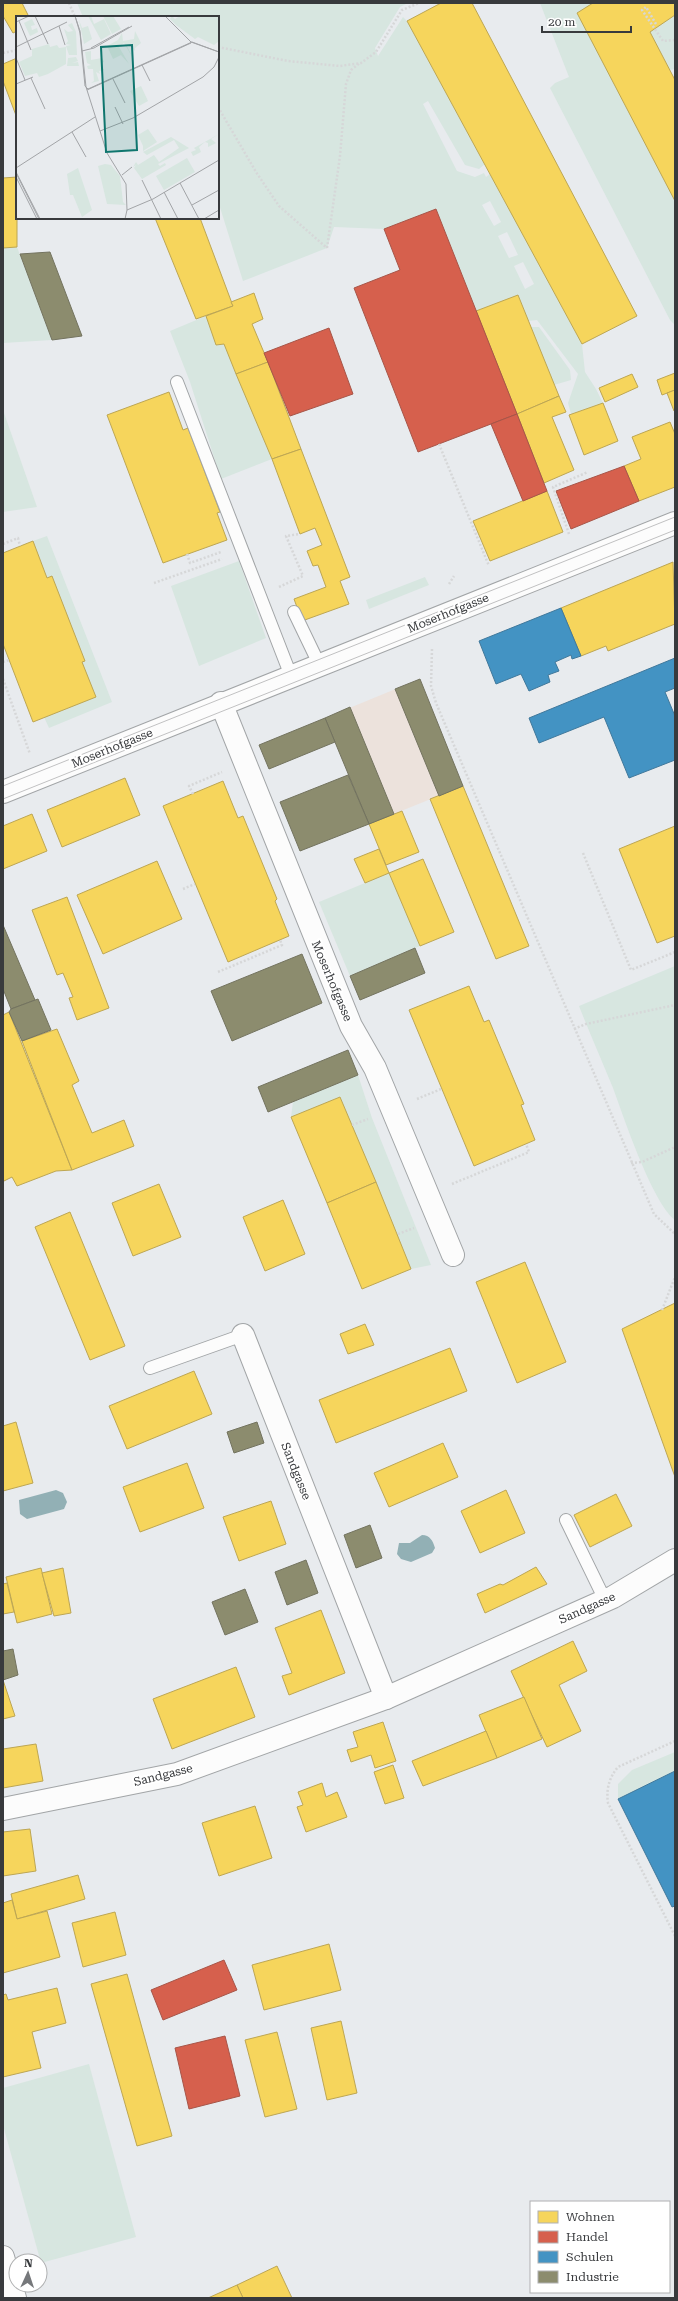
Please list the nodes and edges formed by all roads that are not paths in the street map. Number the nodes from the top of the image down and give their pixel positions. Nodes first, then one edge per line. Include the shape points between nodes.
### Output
1 (177, 382) dead end
2 (675, 523) edge
3 (294, 612) dead end
4 (319, 664) junction
5 (291, 676) junction
6 (222, 703) junction
7 (3, 792) edge
8 (453, 1255) dead end
9 (243, 1335) joint
10 (150, 1368) dead end
11 (566, 1520) dead end
12 (675, 1560) edge
13 (605, 1600) junction
14 (386, 1698) junction
15 (3, 1809) edge
16 (3, 2257) edge
17 (15, 2298) edge

1 - 5 lane
2 - 4 street, Moserhofgasse
3 - 4 lane
4 - 5 street, Moserhofgasse
5 - 6 street, Moserhofgasse
6 - 7 street, Moserhofgasse
6 - 8 street, Moserhofgasse via 351,1026 374,1068
9 - 10 lane, Sandgasse
9 - 14 street, Sandgasse
11 - 13 lane
12 - 13 street, Sandgasse
13 - 14 street, Sandgasse
14 - 15 street, Sandgasse via 177,1774
16 - 17 street

